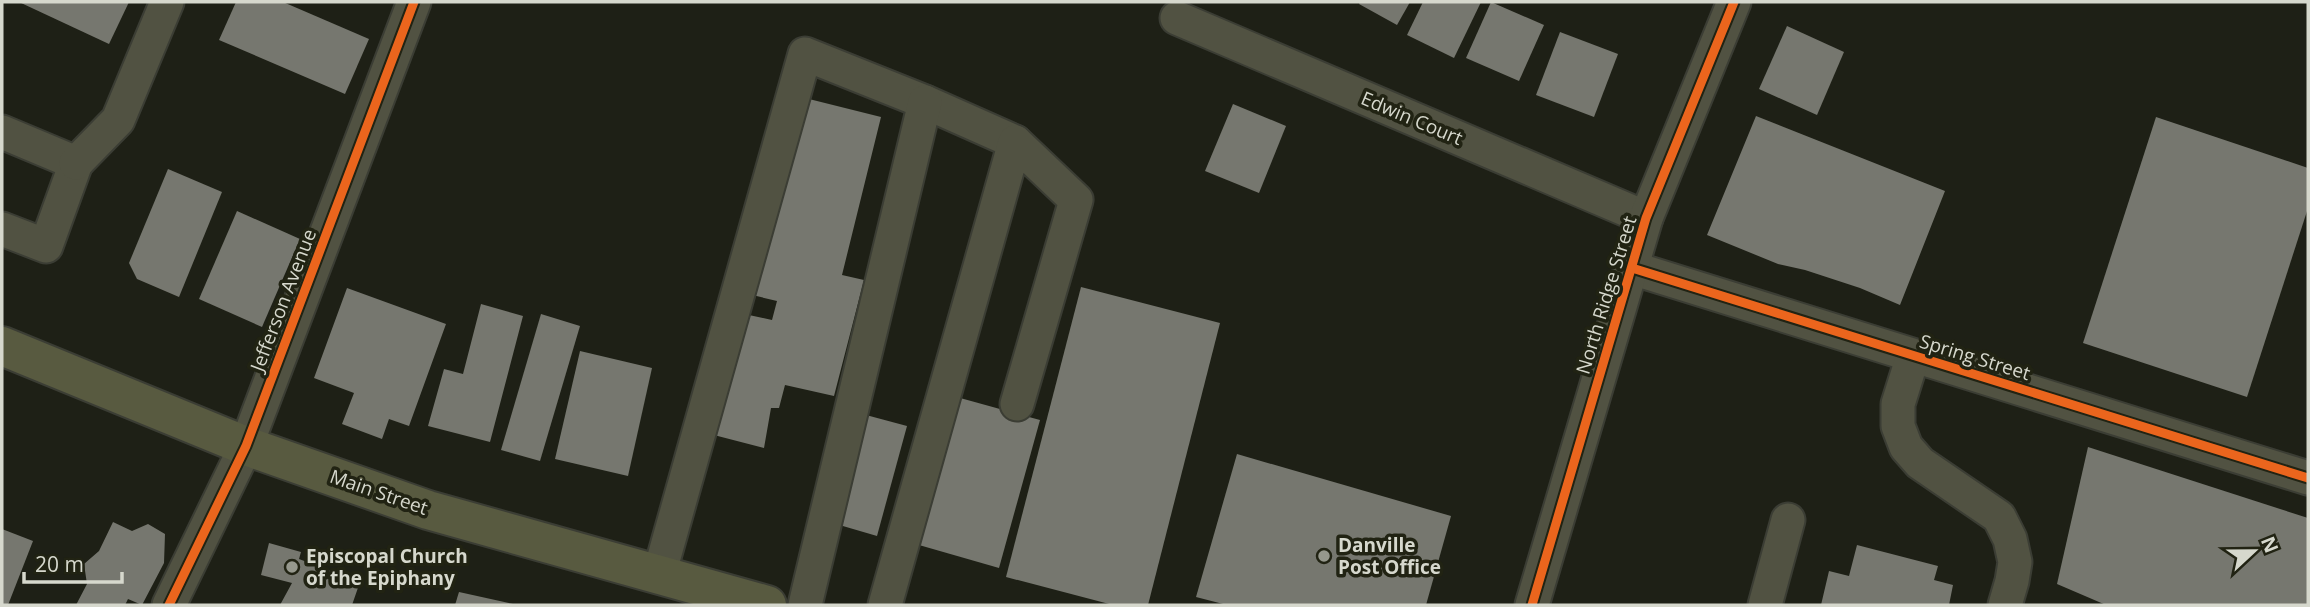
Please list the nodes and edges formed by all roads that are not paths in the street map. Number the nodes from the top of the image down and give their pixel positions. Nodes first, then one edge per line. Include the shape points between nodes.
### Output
1 (167, 2) edge
2 (414, 2) edge
3 (1734, 2) edge
4 (1177, 18) dead end
5 (925, 102) junction
6 (2, 132) edge
7 (1015, 142) junction
8 (76, 163) junction
9 (1646, 218) junction
10 (2, 229) edge
11 (1632, 268) junction
12 (2, 346) edge
13 (1913, 356) junction
14 (1017, 404) dead end
15 (246, 446) junction
16 (2308, 478) edge
17 (1788, 520) dead end
18 (659, 575) junction
19 (169, 605) edge
20 (767, 605) edge
21 (805, 605) edge
22 (885, 605) edge
23 (1532, 605) edge
24 (1765, 605) edge
25 (2005, 605) edge

1 - 8 street via 118,120
2 - 15 street, Jefferson Avenue
3 - 9 street, North Ridge Street
4 - 9 street, Edwin Court
5 - 7 street
5 - 18 street via 805,54
5 - 21 street
6 - 8 street
7 - 14 street via 1076,200
7 - 22 street
8 - 10 street via 46,246
9 - 11 street, North Ridge Street
11 - 13 street, Spring Street
11 - 23 street, North Ridge Street
12 - 15 main road, Main Street
13 - 16 street, Spring Street
13 - 25 street via 1898,404 1898,426 1906,447 1920,463 2000,517 2015,562
15 - 18 main road, Main Street via 428,510
15 - 19 street, Jefferson Avenue
17 - 24 street
18 - 20 main road, Main Street

